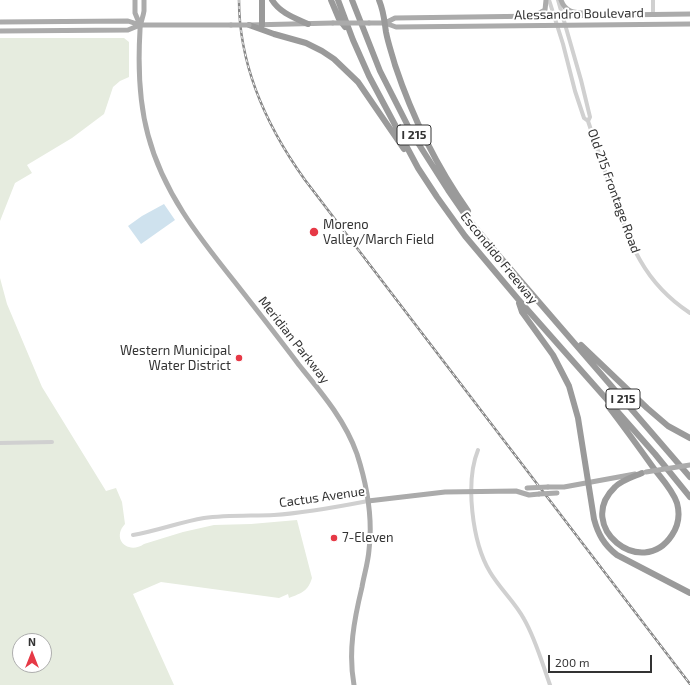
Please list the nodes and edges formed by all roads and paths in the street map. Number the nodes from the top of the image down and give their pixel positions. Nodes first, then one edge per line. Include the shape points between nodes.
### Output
1 (135, 0) edge
2 (144, 0) edge
3 (262, 0) edge
4 (272, 0) edge
5 (332, 0) edge
6 (338, 0) edge
7 (352, 0) edge
8 (379, 0) edge
9 (546, 0) edge
10 (549, 0) edge
11 (559, 0) edge
12 (653, 0) edge
13 (623, 14) junction
14 (654, 14) junction
15 (690, 14) edge
16 (555, 16) junction
17 (564, 16) junction
18 (534, 17) junction
19 (0, 22) edge
20 (385, 23) junction
21 (265, 24) junction
22 (308, 24) junction
23 (690, 24) edge
24 (140, 25) junction
25 (249, 25) junction
26 (557, 25) junction
27 (566, 25) junction
28 (0, 31) edge
29 (353, 40) junction
30 (588, 121) junction
31 (418, 168) junction
32 (500, 257) junction
33 (518, 299) junction
34 (690, 313) edge
35 (555, 320) junction
36 (581, 370) junction
37 (690, 438) edge
38 (52, 442) dead end
39 (0, 443) edge
40 (478, 450) dead end
41 (690, 465) edge
42 (644, 472) junction
43 (689, 475) edge
44 (588, 482) junction
45 (564, 487) junction
46 (472, 491) junction
47 (516, 491) junction
48 (690, 497) edge
49 (368, 501) junction
50 (133, 535) dead end
51 (690, 593) edge
52 (354, 685) edge
53 (550, 685) edge

1 - 24 main road
2 - 24 main road
3 - 21 highway
4 - 22 highway via 284,12
5 - 29 highway via 339,19
6 - 29 highway, Escondido Freeway / I 215
7 - 32 highway, Escondido Freeway / I 215 via 380,71 411,132 468,219
8 - 20 highway
9 - 18 main road via 545,10
10 - 16 street, Old 215 Frontage Road
11 - 13 main road via 570,12
11 - 17 street, Old 215 Frontage Road
12 - 14 street
13 - 14 main road, Alessandro Boulevard
13 - 17 main road, Alessandro Boulevard
14 - 15 main road, Alessandro Boulevard
16 - 17 main road, Alessandro Boulevard
16 - 18 main road, Alessandro Boulevard
16 - 26 street, Old 215 Frontage Road
17 - 27 street, Old 215 Frontage Road
18 - 20 main road, Alessandro Boulevard via 395,18
19 - 24 main road via 128,21
20 - 22 main road, bridge
20 - 26 main road, Alessandro Boulevard via 396,27
20 - 32 highway via 395,64 433,154 453,191
21 - 22 main road
21 - 25 main road
23 - 27 main road, Alessandro Boulevard
24 - 25 main road, bridge
24 - 28 main road via 128,30
24 - 49 main road, Meridian Parkway via 142,107 151,145 164,180 204,243 337,415 356,453
25 - 31 highway via 306,43 340,64 358,82
26 - 27 main road, Alessandro Boulevard
26 - 30 street, Old 215 Frontage Road via 575,91 584,118
27 - 30 street, Old 215 Frontage Road via 590,117
29 - 31 highway, Escondido Freeway / I 215 via 369,76
30 - 34 street, Old 215 Frontage Road via 632,248 654,281
31 - 33 highway, Escondido Freeway / I 215 via 465,236
32 - 35 highway, Escondido Freeway / I 215
33 - 36 highway, Escondido Freeway / I 215
33 - 44 highway via 522,312 553,355 569,386 578,418
35 - 37 highway via 647,408 668,426
35 - 43 highway, Escondido Freeway / I 215
36 - 42 highway via 677,503 678,521 671,537 660,547 640,552 627,550 612,540 603,514 607,498 616,486
36 - 48 highway, Escondido Freeway / I 215
38 - 39 street
40 - 46 street via 473,467
41 - 42 main road, Cactus Avenue, bridge
42 - 44 main road, Cactus Avenue
44 - 45 main road, Cactus Avenue
44 - 51 highway via 597,530 610,549
45 - 47 main road, Cactus Avenue, bridge via 527,488
45 - 47 main road, Cactus Avenue, bridge via 557,493 530,494
46 - 47 main road, Cactus Avenue
46 - 49 main road, Cactus Avenue via 424,493
46 - 53 street via 480,550 490,571 527,624
49 - 50 street, Cactus Avenue via 277,515 203,518
49 - 52 main road, Meridian Parkway via 370,550 352,634

